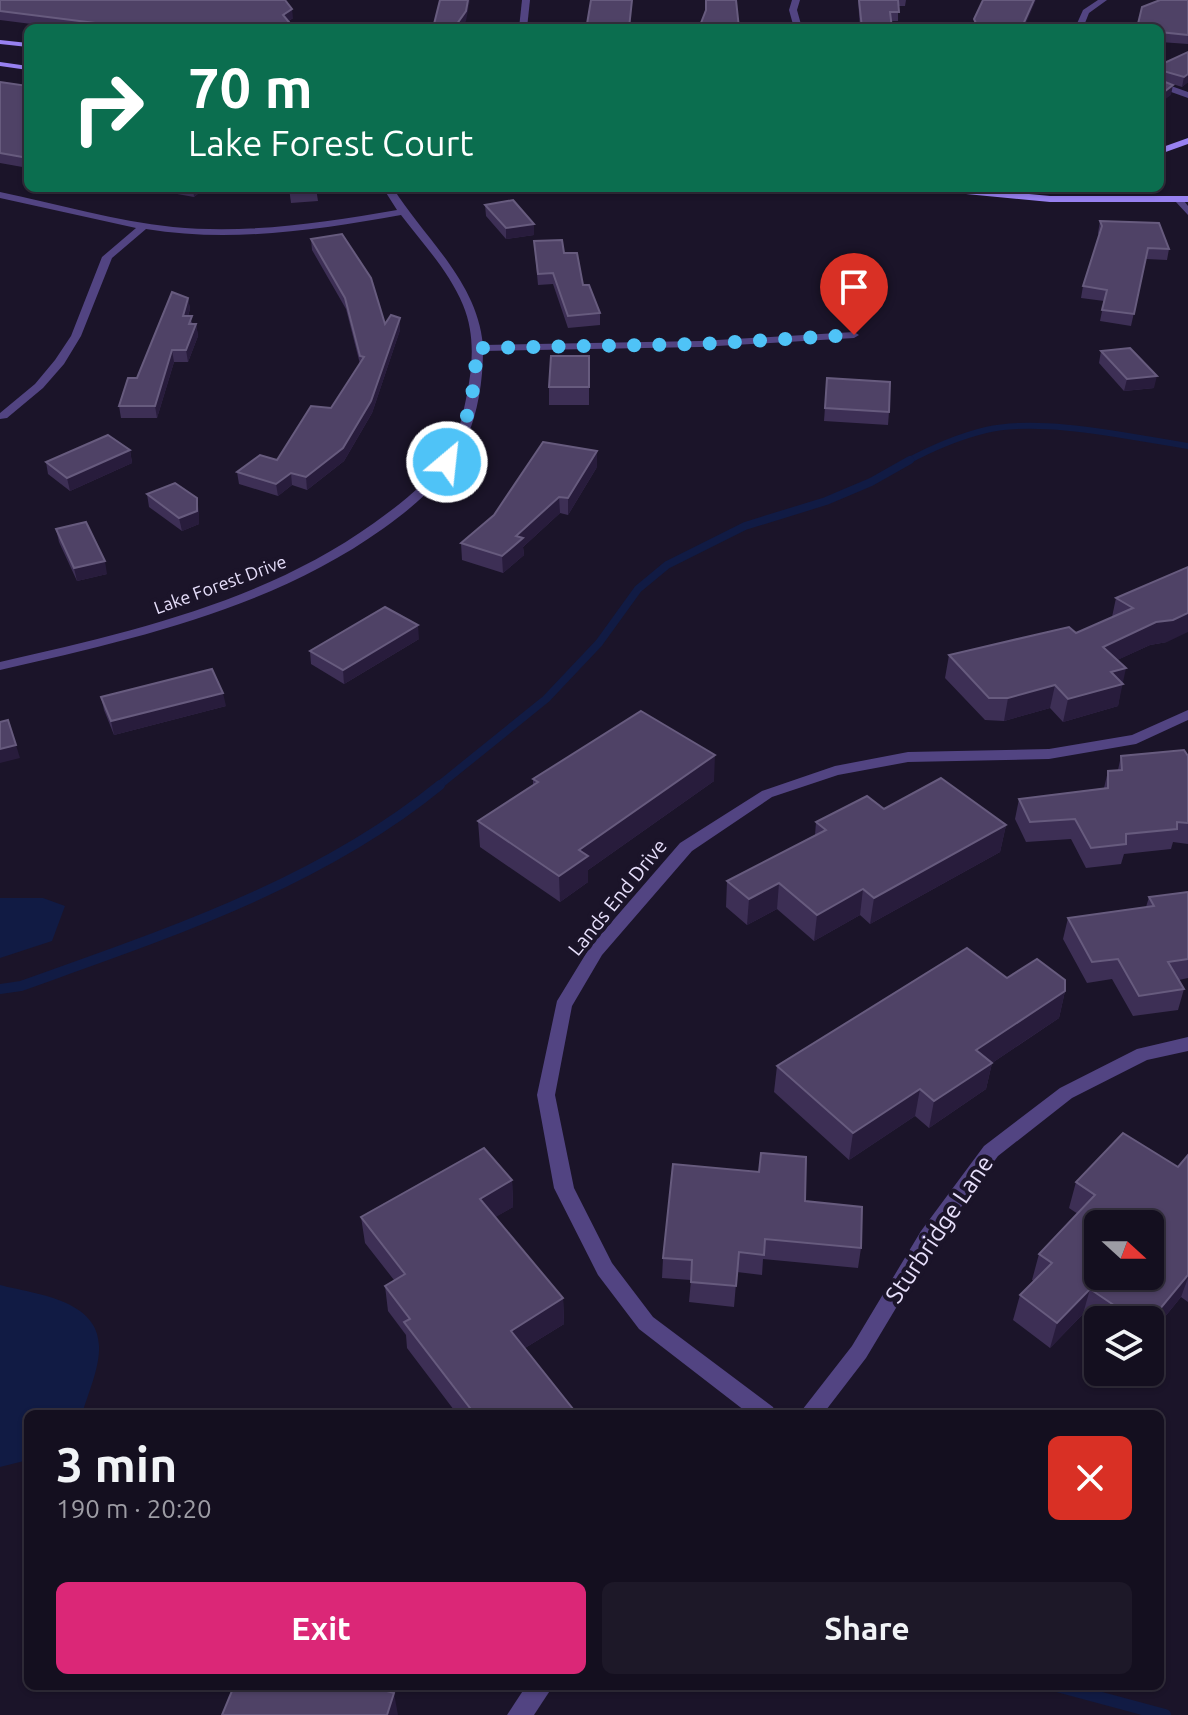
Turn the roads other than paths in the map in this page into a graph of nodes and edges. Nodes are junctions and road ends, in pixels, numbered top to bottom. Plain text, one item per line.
1 (526, 0) edge
2 (796, 0) edge
3 (1103, 0) edge
4 (523, 24) edge
5 (797, 24) edge
6 (1081, 24) edge
7 (0, 42) edge
8 (24, 45) edge
9 (0, 64) edge
10 (24, 67) edge
11 (1164, 86) edge
12 (1188, 95) edge
13 (1188, 141) edge
14 (1164, 150) edge
15 (390, 192) edge
16 (977, 192) edge
17 (0, 195) edge
18 (1183, 199) edge
19 (403, 212) junction
20 (1188, 212) edge
21 (144, 226) junction
22 (854, 335) dead end
23 (476, 348) junction
24 (3, 416) dead end
25 (0, 666) edge
26 (1188, 714) edge
27 (1188, 1044) edge
28 (760, 1410) edge
29 (813, 1410) edge
30 (538, 1690) edge
31 (519, 1715) edge

1 - 4 street
2 - 5 street
3 - 6 street
7 - 8 street
9 - 10 street
11 - 12 street
13 - 14 street
15 - 19 street, Lake Forest Drive
16 - 18 street
17 - 21 street
18 - 20 street
19 - 21 street
19 - 23 street, Lake Forest Drive
21 - 24 street
22 - 23 street
23 - 25 street, Lake Forest Drive
26 - 28 street, Lands End Drive
27 - 29 street, Sturbridge Lane
30 - 31 street

